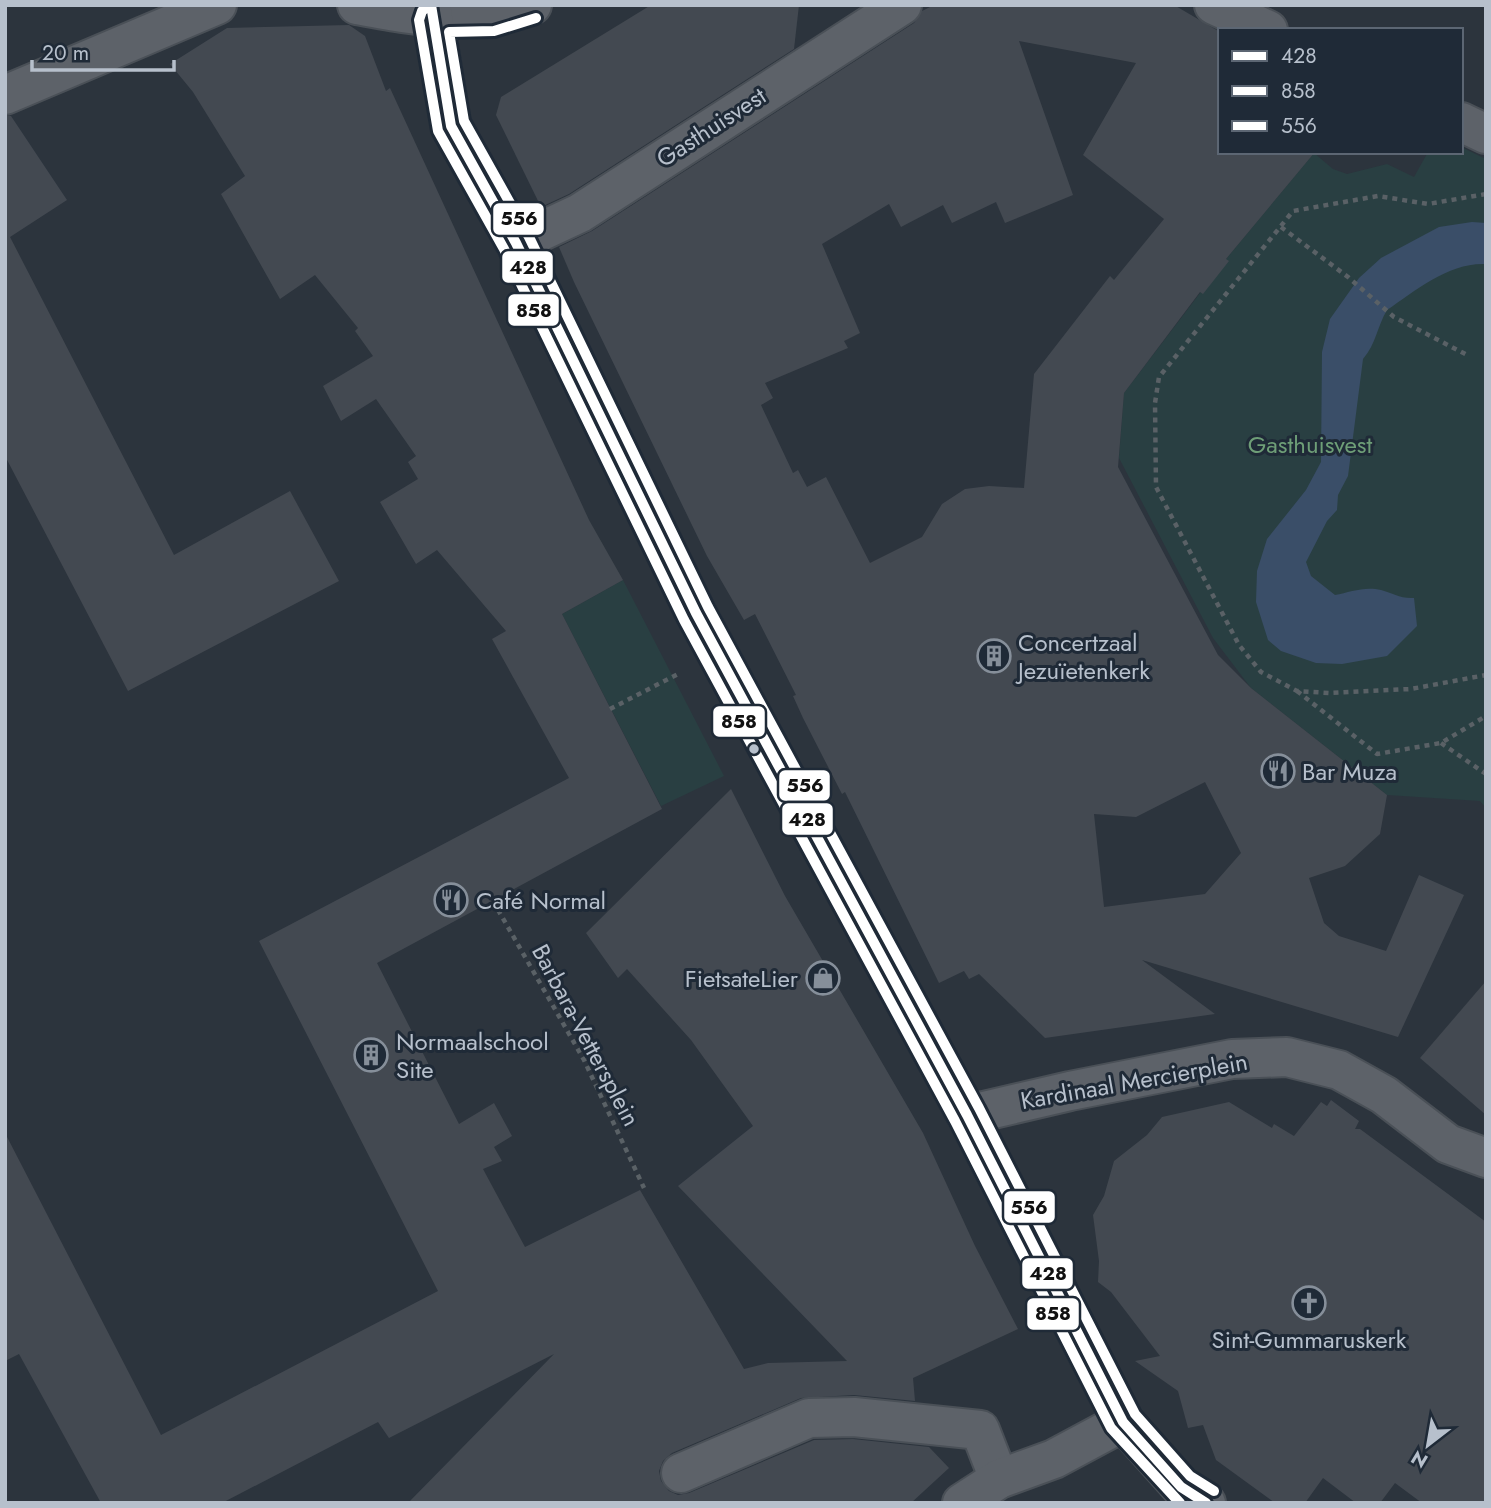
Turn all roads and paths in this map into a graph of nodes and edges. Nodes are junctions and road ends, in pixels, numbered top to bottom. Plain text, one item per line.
1 (217, 5) edge
2 (357, 5) edge
3 (532, 5) edge
4 (902, 5) edge
5 (1214, 5) edge
6 (432, 12) edge
7 (1264, 28) edge
8 (5, 95) edge
9 (1463, 123) edge
10 (1486, 134) edge
11 (1486, 194) edge
12 (1281, 227) junction
13 (516, 243) junction
14 (1469, 356) dead end
15 (717, 653) junction
16 (1486, 675) edge
17 (1297, 691) junction
18 (610, 709) dead end
19 (1486, 716) edge
20 (1441, 743) junction
21 (1486, 774) edge
22 (493, 901) dead end
23 (967, 1115) junction
24 (1486, 1158) edge
25 (644, 1188) dead end
26 (1123, 1422) junction
27 (681, 1473) dead end
28 (999, 1479) junction
29 (962, 1503) edge
30 (1206, 1503) edge

1 - 8 street
2 - 6 street
3 - 6 street
4 - 13 street, Gasthuisvest
5 - 7 street
6 - 13 street
9 - 10 street
11 - 12 path
12 - 14 path
12 - 17 path
13 - 15 street
15 - 18 path
15 - 23 street
16 - 17 path
17 - 20 path
19 - 20 path
20 - 21 path
22 - 25 path, Barbara-Vettersplein
23 - 24 street, Kardinaal Mercierplein
23 - 26 street
26 - 28 street
26 - 30 street
27 - 28 street
28 - 29 street

